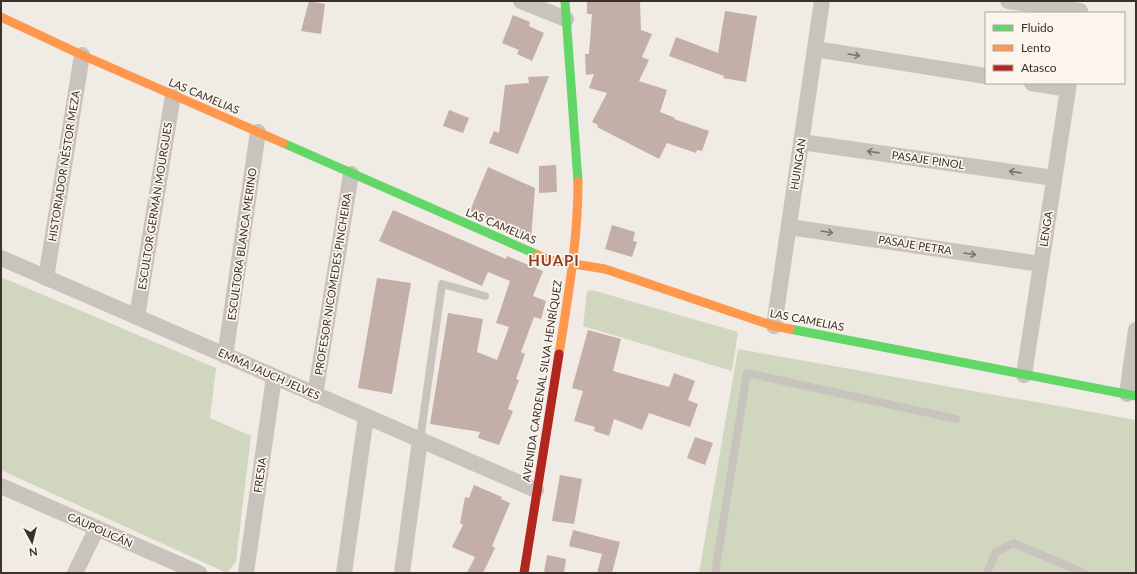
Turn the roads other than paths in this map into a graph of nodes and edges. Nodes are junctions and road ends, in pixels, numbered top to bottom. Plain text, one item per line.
1 (521, 1) edge
2 (565, 1) edge
3 (822, 1) edge
4 (1008, 1) edge
5 (1080, 8) edge
6 (1, 17) edge
7 (566, 19) junction
8 (815, 49) junction
9 (82, 55) junction
10 (985, 76) edge
11 (1044, 84) edge
12 (1068, 86) edge
13 (173, 95) junction
14 (258, 132) junction
15 (801, 142) junction
16 (351, 174) junction
17 (1054, 178) junction
18 (789, 227) junction
19 (1, 258) edge
20 (573, 264) junction
21 (1041, 264) junction
22 (46, 278) junction
23 (485, 296) dead end
24 (137, 317) junction
25 (774, 326) junction
26 (1136, 330) edge
27 (225, 356) junction
28 (1024, 375) junction
29 (274, 377) junction
30 (315, 395) junction
31 (1131, 395) edge
32 (366, 417) junction
33 (956, 419) dead end
34 (420, 440) junction
35 (1, 486) edge
36 (536, 490) junction
37 (97, 528) junction
38 (190, 571) edge
39 (75, 573) edge
40 (246, 573) edge
41 (344, 573) edge
42 (402, 573) edge
43 (524, 573) edge
44 (716, 573) edge
45 (987, 573) edge
46 (1084, 573) edge

1 - 7 street
2 - 7 street, AVENIDA CARDENAL SILVA HENRÍQUEZ
3 - 8 street, HUINGAN
4 - 5 street
6 - 9 street, LAS CAMELIAS
7 - 20 street, AVENIDA CARDENAL SILVA HENRÍQUEZ
8 -> 10 street
8 - 15 street, HUINGAN
9 - 13 street, LAS CAMELIAS
9 - 22 street, HISTORIADOR NÉSTOR MEZA
11 - 12 street
12 - 17 street, LENGA
13 - 14 street, LAS CAMELIAS
13 - 24 street, ESCULTOR GERMÁN MOURGUES
14 - 16 street, LAS CAMELIAS
14 - 27 street, ESCULTORA BLANCA MERINO
17 -> 15 street, PASAJE PINOL
15 - 18 street, HUINGAN
16 - 20 street, LAS CAMELIAS
16 - 30 street, PROFESOR NICOMEDES PINCHEIRA
17 - 21 street, LENGA
18 -> 21 street, PASAJE PETRA
18 - 25 street, HUINGAN
19 - 22 street, EMMA JAUCH JELVES
20 - 25 street, LAS CAMELIAS
20 - 36 street, AVENIDA CARDENAL SILVA HENRÍQUEZ
21 - 28 street, LENGA
22 - 24 street, EMMA JAUCH JELVES
23 - 34 lane
24 - 27 street, EMMA JAUCH JELVES
25 - 28 street, LAS CAMELIAS
26 - 31 street
27 - 29 street, EMMA JAUCH JELVES
28 - 31 street, LAS CAMELIAS
29 - 30 street, EMMA JAUCH JELVES
29 - 40 street, FRESIA
30 - 32 street, EMMA JAUCH JELVES
32 - 34 street, EMMA JAUCH JELVES
32 - 41 street
33 - 44 lane
34 - 36 street, EMMA JAUCH JELVES
34 - 42 street
35 - 37 street, CAUPOLICÁN
36 - 43 street, AVENIDA CARDENAL SILVA HENRÍQUEZ
37 - 38 street, CAUPOLICÁN
37 - 39 street
45 - 46 lane

